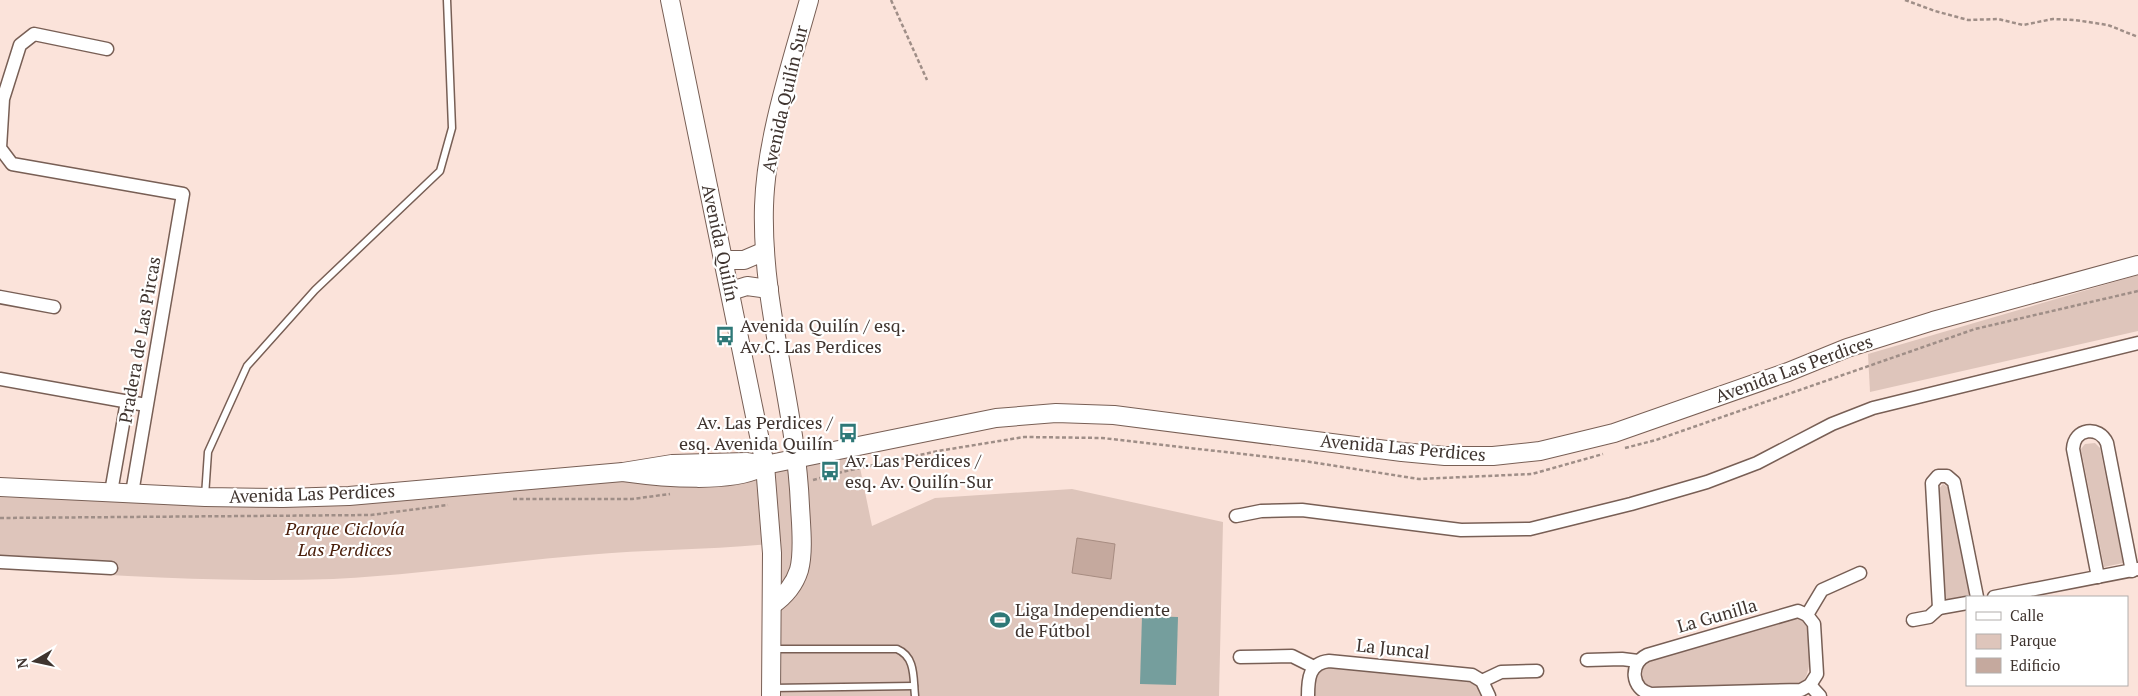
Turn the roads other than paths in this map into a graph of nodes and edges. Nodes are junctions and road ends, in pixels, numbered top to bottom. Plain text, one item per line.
1 (447, 0) edge
2 (670, 0) edge
3 (809, 0) edge
4 (106, 48) dead end
5 (765, 251) junction
6 (724, 260) junction
7 (2138, 265) edge
8 (769, 289) junction
9 (730, 291) junction
10 (0, 298) edge
11 (54, 307) dead end
12 (2138, 343) edge
13 (0, 379) edge
14 (127, 401) junction
15 (146, 405) junction
16 (798, 458) junction
17 (765, 465) junction
18 (0, 488) edge
19 (111, 492) junction
20 (132, 493) junction
21 (205, 497) junction
22 (1236, 516) dead end
23 (0, 562) edge
24 (111, 568) dead end
25 (2135, 570) edge
26 (1860, 573) dead end
27 (2098, 577) junction
28 (1977, 596) edge
29 (1999, 596) edge
30 (1966, 603) edge
31 (772, 605) junction
32 (1939, 608) junction
33 (1807, 615) junction
34 (1914, 620) dead end
35 (771, 650) junction
36 (1240, 657) dead end
37 (1587, 660) dead end
38 (1638, 662) junction
39 (1314, 668) junction
40 (1537, 671) dead end
41 (1482, 681) junction
42 (1810, 685) junction
43 (914, 686) junction
44 (771, 692) edge
45 (1639, 693) edge
46 (1709, 694) edge
47 (915, 696) edge
48 (1308, 696) edge
49 (1489, 696) edge
50 (1820, 696) edge

1 - 21 lane
2 - 6 street, Avenida Quilín
3 - 5 street, Avenida Quilín Sur
4 - 15 street, Pradera de Las Pircas
5 - 6 street
5 - 8 street, Avenida Quilín Sur
6 - 9 street, Avenida Quilín
7 - 16 street, Avenida Las Perdices
8 - 9 street
8 - 16 street, Avenida Quilín Sur
9 - 17 street, Avenida Quilín
10 - 11 street
12 - 22 street
13 - 14 street
14 - 15 street
14 - 19 street, Pradera de Las Pircas
15 - 20 street, Pradera de Las Pircas
16 - 17 street, Avenida Las Perdices
16 - 31 street, Avenida Quilín Sur
17 - 21 street, Avenida Las Perdices
17 - 31 street, Avenida Quilín
18 - 19 street, Avenida Las Perdices
19 - 20 street, Avenida Las Perdices
20 - 21 street, Avenida Las Perdices
23 - 24 street
25 - 27 street
25 - 27 street
26 - 33 street
27 - 29 street
28 - 32 street
30 - 32 street
31 - 35 street, Avenida Quilín
32 - 34 street
33 - 38 street, La Gunilla
33 - 42 street
35 - 43 lane
35 - 44 street, Avenida Quilín
36 - 39 street
37 - 38 street
38 - 45 street
39 - 41 street, La Juncal
39 - 48 street
40 - 41 street
41 - 49 street
42 - 46 street
42 - 50 street
43 - 44 lane
43 - 47 lane
45 - 46 street

